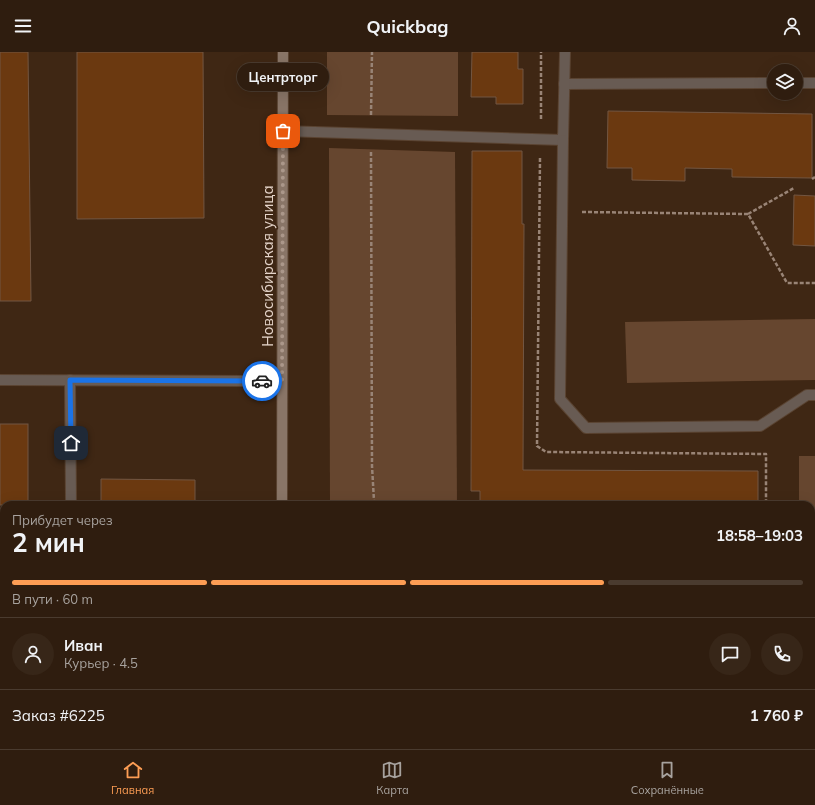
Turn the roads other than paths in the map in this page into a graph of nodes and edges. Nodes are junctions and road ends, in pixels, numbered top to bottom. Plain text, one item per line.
1 (283, 52) edge
2 (565, 52) edge
3 (767, 83) edge
4 (803, 83) edge
5 (815, 83) edge
6 (564, 84) junction
7 (283, 131) junction
8 (563, 140) junction
9 (0, 380) edge
10 (70, 380) junction
11 (282, 381) junction
12 (815, 395) edge
13 (71, 501) edge
14 (282, 501) edge

1 - 7 street, Новосибирская улица
2 - 6 street
3 - 6 street
4 - 5 street
6 - 8 street
7 - 8 street
7 - 11 street, Новосибирская улица
8 - 12 street
9 - 10 street
10 - 11 street
10 - 13 street
11 - 14 street, Новосибирская улица

